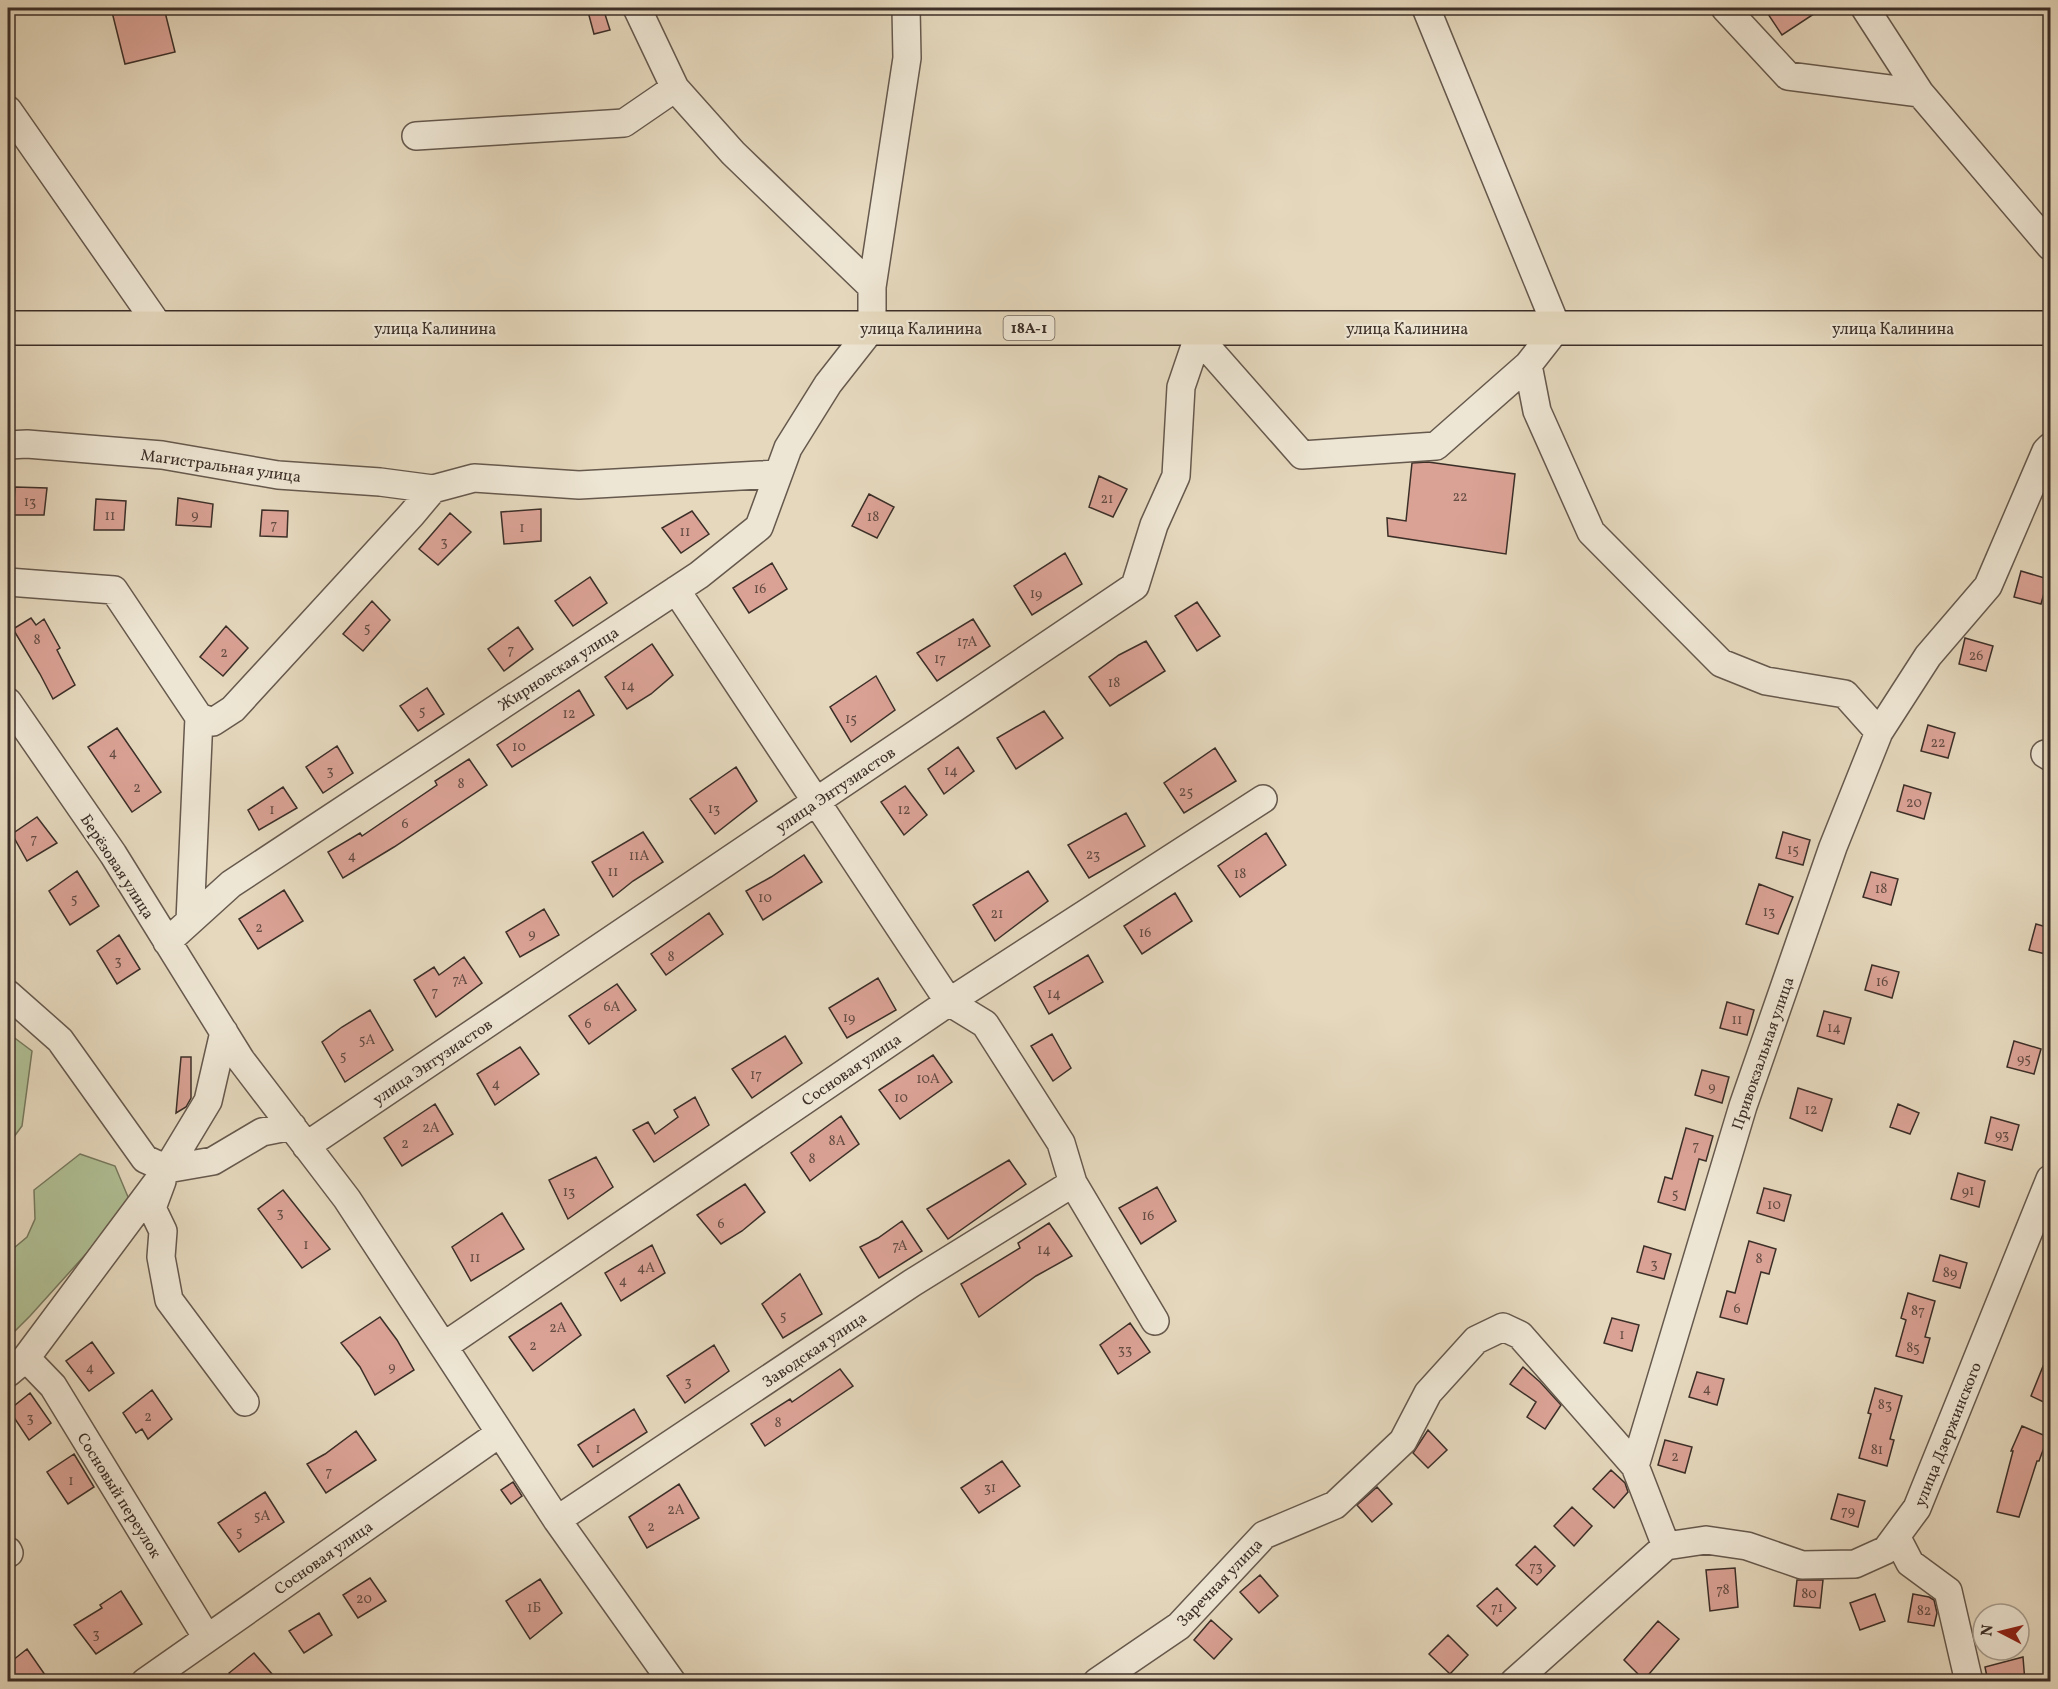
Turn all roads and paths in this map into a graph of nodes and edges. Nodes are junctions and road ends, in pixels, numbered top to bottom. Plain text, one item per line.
1 (637, 8) edge
2 (906, 8) edge
3 (1426, 8) edge
4 (1725, 8) edge
5 (1865, 8) edge
6 (675, 88) junction
7 (1920, 93) junction
8 (8, 110) edge
9 (416, 136) dead end
10 (2050, 246) edge
11 (872, 287) junction
12 (8, 328) edge
13 (160, 328) junction
14 (872, 328) junction
15 (1557, 328) junction
16 (2050, 328) edge
17 (1204, 332) junction
18 (1528, 365) junction
19 (8, 445) edge
20 (2050, 447) edge
21 (778, 474) junction
22 (433, 489) junction
23 (8, 582) edge
24 (676, 590) junction
25 (8, 702) edge
26 (206, 719) junction
27 (1879, 732) junction
28 (1263, 799) dead end
29 (816, 802) junction
30 (190, 921) junction
31 (167, 942) junction
32 (8, 994) edge
33 (949, 1002) junction
34 (224, 1032) junction
35 (299, 1136) junction
36 (167, 1169) junction
37 (2050, 1179) edge
38 (1073, 1183) junction
39 (1155, 1322) dead end
40 (444, 1346) junction
41 (16, 1365) edge
42 (245, 1402) dead end
43 (500, 1433) junction
44 (1635, 1466) junction
45 (557, 1520) junction
46 (1897, 1538) junction
47 (1666, 1546) junction
48 (207, 1638) junction
49 (145, 1682) edge
50 (672, 1682) edge
51 (1097, 1682) edge
52 (1514, 1682) edge
53 (1969, 1682) edge

1 - 6 street
2 - 11 street
3 - 15 street
4 - 7 street
5 - 7 street
6 - 9 street
6 - 11 street
7 - 10 street
8 - 13 street
11 - 14 street
12 - 13 main road, улица Калинина / 18А-1
13 - 14 main road, улица Калинина / 18А-1
14 - 17 main road, улица Калинина / 18А-1
14 - 21 street, Жирновская улица
15 - 16 main road, улица Калинина / 18А-1
15 - 17 main road, улица Калинина / 18А-1
15 - 18 street
17 - 18 street
17 - 29 street, улица Энтузиастов
18 - 27 street
19 - 22 street, Магистральная улица
20 - 27 street, Привокзальная улица
21 - 22 street, Магистральная улица
21 - 24 street, Жирновская улица
22 - 26 street
23 - 26 street
24 - 29 street
24 - 30 street, Жирновская улица
25 - 31 street, Берёзовая улица
26 - 30 street
27 - 44 street, Привокзальная улица
28 - 33 street, Сосновая улица
29 - 33 street
29 - 35 street, улица Энтузиастов
30 - 31 street, Жирновская улица
31 - 34 street, Берёзовая улица
32 - 36 street
33 - 38 street
33 - 40 street, Сосновая улица
34 - 35 street, Берёзовая улица
34 - 36 street
35 - 36 street
35 - 40 street, Берёзовая улица
36 - 41 street
36 - 42 street
37 - 46 street, улица Дзержинского
38 - 39 street
38 - 45 street, Заводская улица
40 - 43 street, Берёзовая улица
41 - 48 street, Сосновый переулок
43 - 45 street, Берёзовая улица
43 - 48 street, Сосновая улица
44 - 47 street
44 - 51 street, Заречная улица
45 - 50 street, Берёзовая улица
46 - 47 street, улица Дзержинского
46 - 53 street
47 - 52 street
48 - 49 street, Сосновая улица

